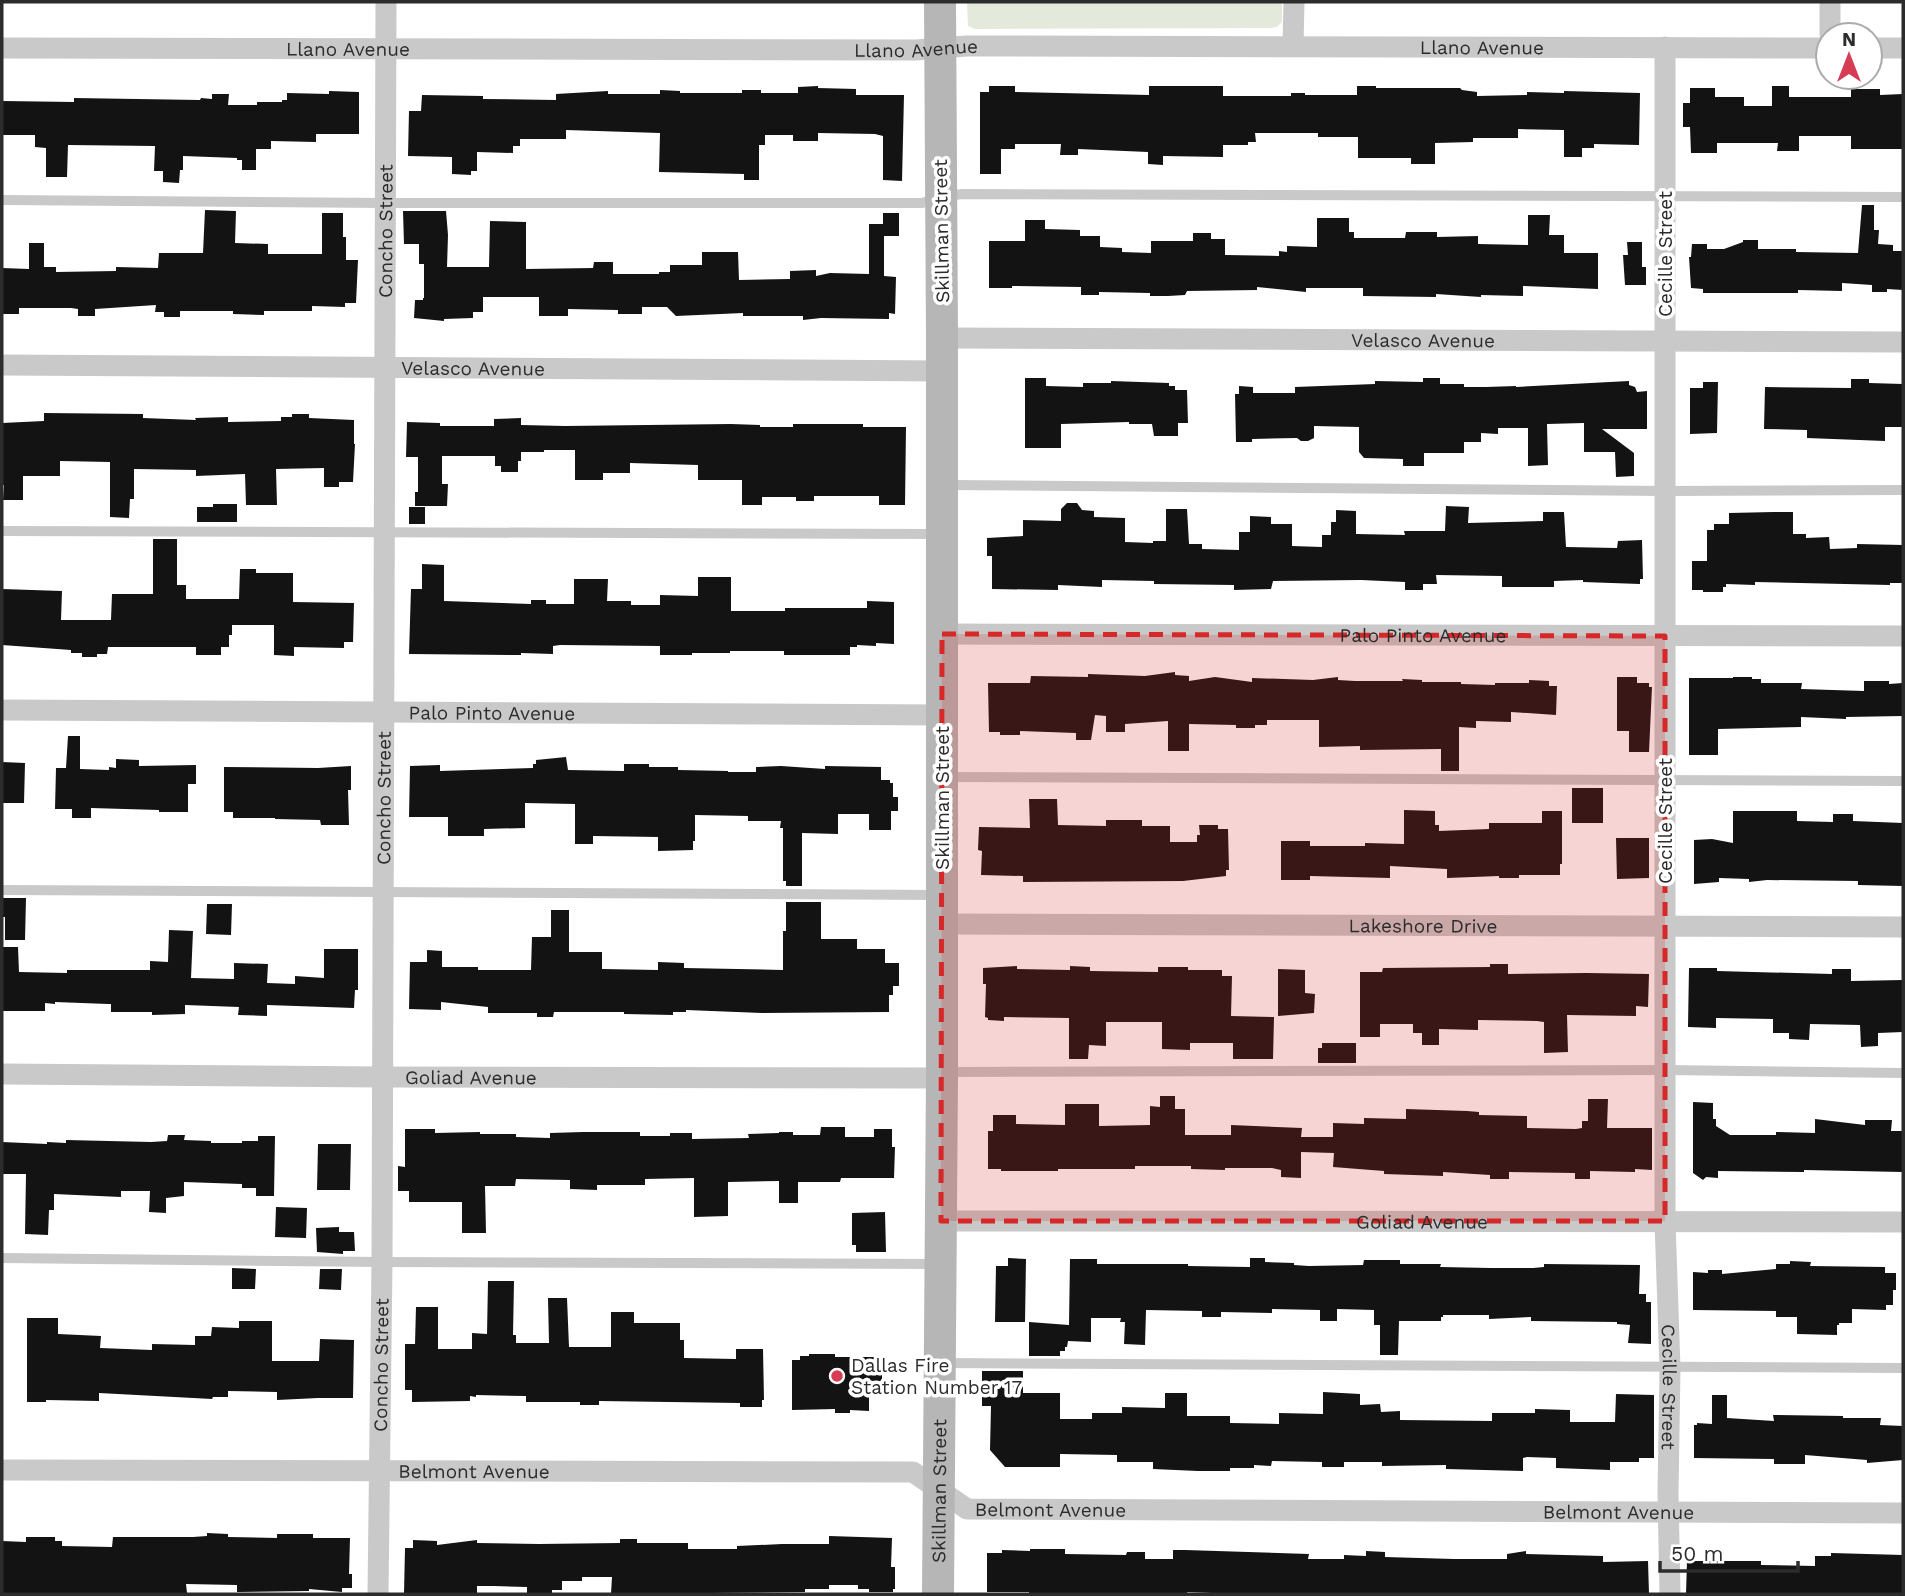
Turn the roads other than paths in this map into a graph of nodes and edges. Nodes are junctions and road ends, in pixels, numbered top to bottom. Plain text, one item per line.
1 (386, 2) edge
2 (940, 2) edge
3 (1294, 2) edge
4 (1830, 2) edge
5 (1830, 21) edge
6 (1293, 46) junction
7 (1665, 47) junction
8 (2, 48) edge
9 (940, 48) junction
10 (1814, 48) edge
11 (1884, 48) edge
12 (1903, 48) edge
13 (386, 49) junction
14 (941, 197) junction
15 (1665, 197) junction
16 (1903, 197) edge
17 (2, 200) edge
18 (386, 203) junction
19 (942, 338) junction
20 (1665, 342) junction
21 (1903, 342) edge
22 (2, 365) edge
23 (385, 368) junction
24 (942, 371) junction
25 (942, 485) junction
26 (1903, 489) edge
27 (1665, 491) junction
28 (2, 531) edge
29 (384, 532) junction
30 (942, 534) junction
31 (942, 634) junction
32 (1665, 636) junction
33 (1903, 636) edge
34 (2, 710) edge
35 (384, 712) junction
36 (942, 715) junction
37 (942, 777) junction
38 (1665, 779) junction
39 (1903, 780) edge
40 (2, 890) edge
41 (383, 892) junction
42 (942, 910) junction
43 (1665, 926) junction
44 (1903, 927) edge
45 (1665, 1070) junction
46 (1903, 1073) edge
47 (2, 1074) edge
48 (942, 1075) junction
49 (382, 1077) junction
50 (941, 1221) junction
51 (1665, 1221) junction
52 (1903, 1222) edge
53 (2, 1258) edge
54 (382, 1262) junction
55 (941, 1264) junction
56 (940, 1363) junction
57 (1670, 1368) junction
58 (1903, 1368) edge
59 (2, 1469) edge
60 (379, 1471) junction
61 (939, 1490) junction
62 (1668, 1512) junction
63 (1903, 1513) edge
64 (378, 1594) edge
65 (938, 1594) edge
66 (1670, 1594) edge

1 - 13 street, Concho Street
2 - 9 main road, Skillman Street
3 - 6 street
4 - 5 street
6 - 7 street, Llano Avenue
6 - 9 street, Llano Avenue
7 - 10 street, Llano Avenue
7 - 15 street, Cecille Street
8 - 13 street, Llano Avenue
9 - 13 street, Llano Avenue
9 - 14 main road, Skillman Street
11 - 12 street
13 - 18 street, Concho Street
14 - 15 lane
14 - 18 lane
14 - 19 main road, Skillman Street
15 - 16 lane
15 - 20 street, Cecille Street
17 - 18 lane
18 - 23 street, Concho Street
19 - 20 street, Velasco Avenue
19 - 24 main road, Skillman Street
20 - 21 street, Velasco Avenue
20 - 27 street, Cecille Street
22 - 23 street, Velasco Avenue
23 - 24 street, Velasco Avenue
23 - 29 street, Concho Street
24 - 25 main road, Skillman Street
25 - 27 lane
25 - 30 main road, Skillman Street
26 - 27 lane
27 - 32 street, Cecille Street
28 - 29 lane
29 - 30 lane
29 - 35 street, Concho Street
30 - 31 main road, Skillman Street
31 - 32 street, Palo Pinto Avenue
31 - 36 main road, Skillman Street
32 - 33 street, Palo Pinto Avenue
32 - 38 street, Cecille Street
34 - 35 street, Palo Pinto Avenue
35 - 36 street, Palo Pinto Avenue
35 - 41 street, Concho Street
36 - 37 main road, Skillman Street
37 - 38 lane
37 - 42 main road, Skillman Street
38 - 39 lane
38 - 43 street, Cecille Street
40 - 41 lane
41 - 42 lane
41 - 49 street, Concho Street
42 - 43 street, Lakeshore Drive
42 - 48 main road, Skillman Street
43 - 44 street, Lakeshore Drive
43 - 45 street, Cecille Street
45 - 46 lane
45 - 48 lane
45 - 51 street, Cecille Street
47 - 49 street, Goliad Avenue
48 - 49 street, Goliad Avenue
48 - 50 main road, Skillman Street
49 - 54 street, Concho Street
50 - 51 street, Goliad Avenue
50 - 55 main road, Skillman Street
51 - 52 street, Goliad Avenue
51 - 57 street, Cecille Street
53 - 54 lane
54 - 55 lane
54 - 60 street, Concho Street
55 - 56 main road, Skillman Street
56 - 57 lane
56 - 61 main road, Skillman Street
57 - 58 lane
57 - 62 street, Cecille Street
59 - 60 street, Belmont Avenue
60 - 61 street, Belmont Avenue
60 - 64 street, Concho Street
61 - 62 street, Belmont Avenue
61 - 65 main road, Skillman Street
62 - 63 street, Belmont Avenue
62 - 66 street, Cecille Street

